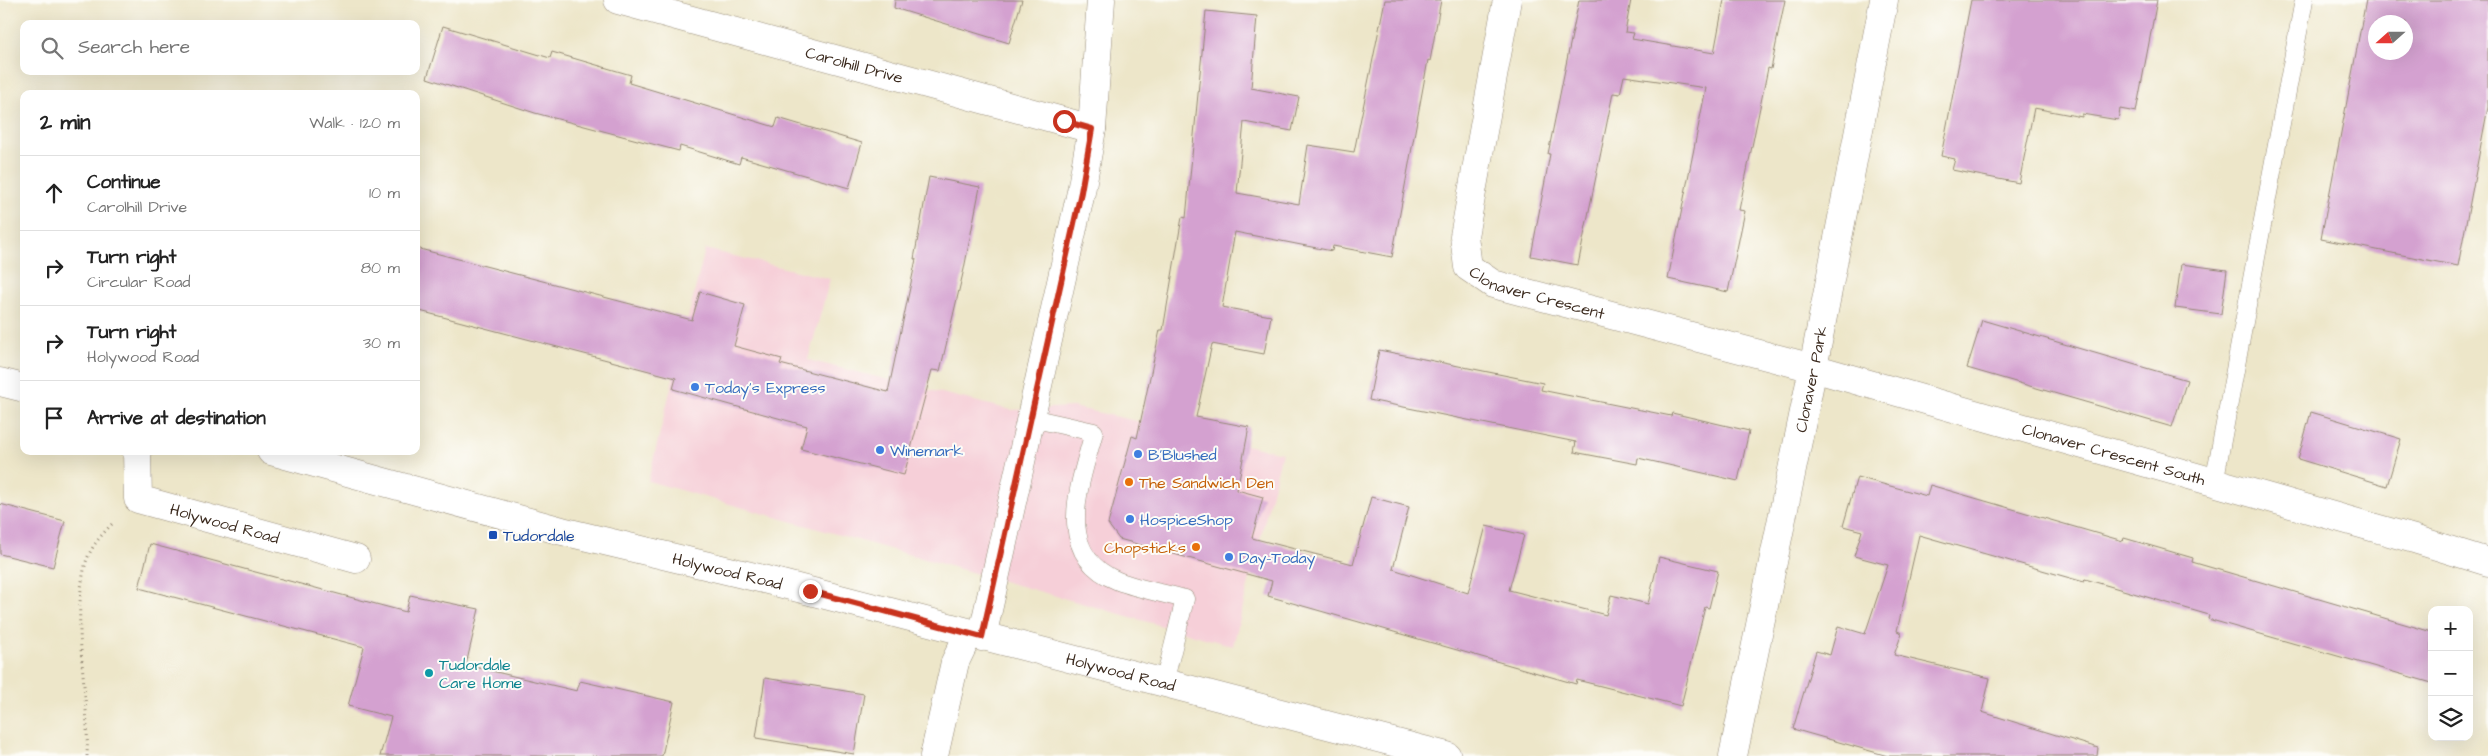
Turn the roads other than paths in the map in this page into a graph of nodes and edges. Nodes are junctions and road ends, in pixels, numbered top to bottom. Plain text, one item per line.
1 (618, 0) edge
2 (1101, 0) edge
3 (1507, 0) edge
4 (1884, 0) edge
5 (2304, 0) edge
6 (1092, 129) junction
7 (1813, 368) junction
8 (0, 382) edge
9 (20, 387) edge
10 (1031, 418) junction
11 (137, 455) edge
12 (286, 455) edge
13 (2214, 482) junction
14 (356, 559) dead end
15 (2488, 562) edge
16 (975, 635) junction
17 (1164, 683) junction
18 (1414, 752) edge
19 (934, 756) edge
20 (1447, 756) edge
21 (1733, 756) edge

1 - 6 street, Carolhill Drive
2 - 6 street
3 - 7 street, Clonaver Crescent
4 - 7 street, Clonaver Park
5 - 13 lane
6 - 10 street
7 - 13 street, Clonaver Crescent South
7 - 21 street, Clonaver Park
8 - 9 street
10 - 16 street
10 - 17 lane
11 - 14 street, Holywood Road
12 - 16 street, Holywood Road
13 - 15 street, Clonaver Crescent South
16 - 17 street, Holywood Road
16 - 19 street
17 - 18 street, Holywood Road
18 - 20 street, Holywood Road

